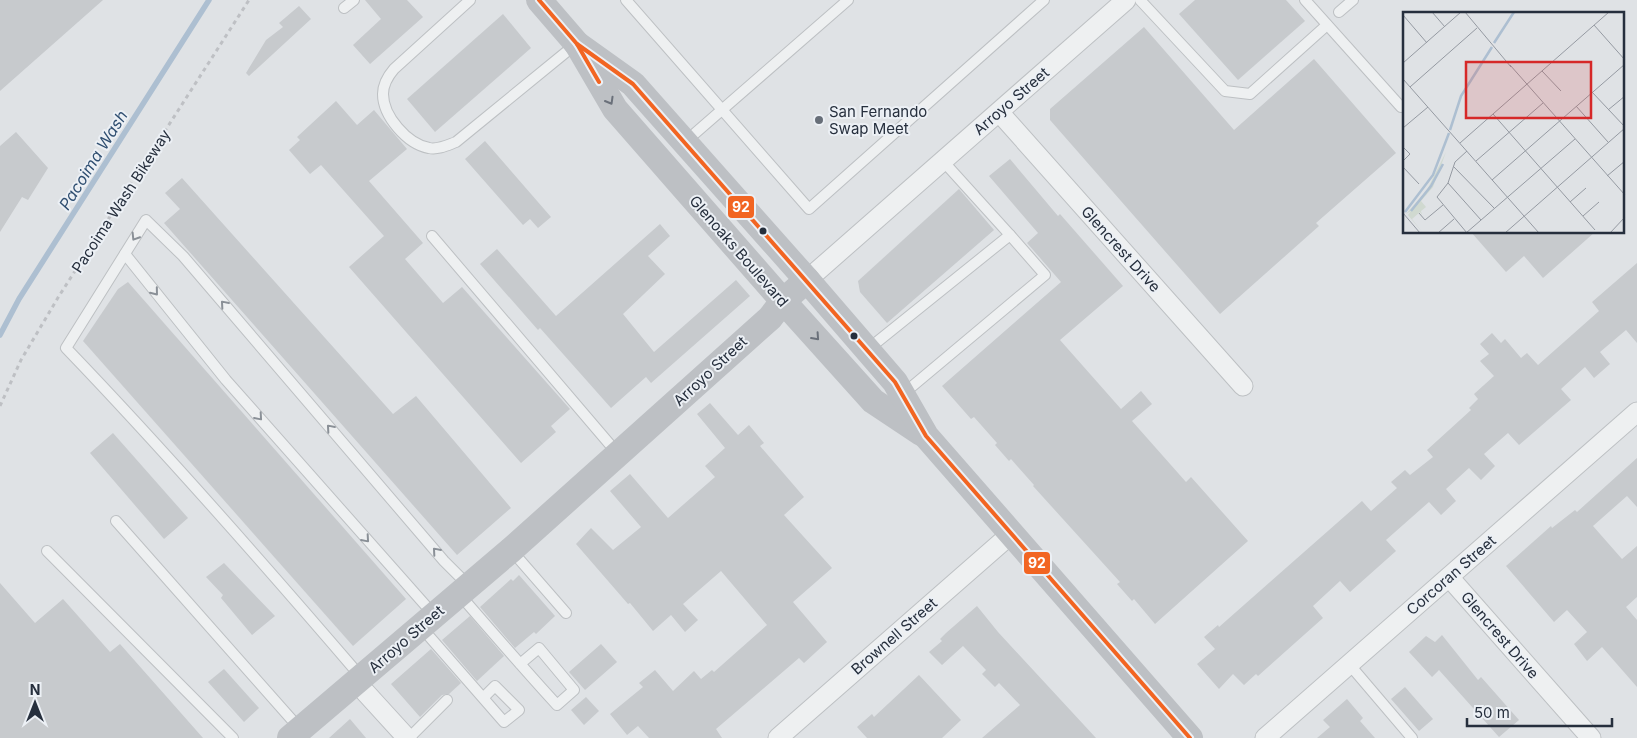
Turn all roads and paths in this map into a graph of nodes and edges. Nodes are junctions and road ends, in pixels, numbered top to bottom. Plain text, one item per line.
1 (249, 0) edge
2 (354, 0) edge
3 (470, 0) edge
4 (539, 0) edge
5 (626, 0) edge
6 (848, 0) edge
7 (1044, 0) edge
8 (1126, 0) edge
9 (1140, 0) edge
10 (1305, 0) edge
11 (1353, 0) edge
12 (344, 8) dead end
13 (1339, 12) dead end
14 (1327, 24) junction
15 (577, 44) junction
16 (1401, 107) dead end
17 (722, 110) junction
18 (999, 112) junction
19 (684, 143) junction
20 (943, 161) junction
21 (1010, 234) junction
22 (432, 236) dead end
23 (125, 254) junction
24 (807, 280) junction
25 (783, 302) junction
26 (867, 350) junction
27 (1243, 386) dead end
28 (902, 395) junction
29 (0, 406) edge
30 (1637, 412) edge
31 (926, 436) junction
32 (619, 455) junction
33 (116, 521) dead end
34 (1011, 534) junction
35 (511, 550) junction
36 (47, 551) dead end
37 (1449, 577) junction
38 (464, 590) junction
39 (566, 613) dead end
40 (427, 621) junction
41 (520, 664) junction
42 (1349, 664) junction
43 (359, 680) junction
44 (483, 698) dead end
45 (447, 700) dead end
46 (295, 734) edge
47 (233, 738) edge
48 (408, 738) edge
49 (778, 738) edge
50 (1190, 738) edge
51 (1265, 738) edge
52 (1412, 738) edge
53 (1591, 738) edge

1 - 29 path, Pacoima Wash Bikeway
2 - 12 lane
3 - 15 lane
4 - 15 main road, Glenoaks Boulevard
5 - 17 lane
6 - 17 lane
7 - 17 lane
8 - 18 street, Arroyo Street
9 - 14 lane
10 - 14 lane
11 - 13 lane
14 - 16 lane
15 - 19 main road, Glenoaks Boulevard
15 -> 25 main road, Glenoaks Boulevard
17 - 19 lane
18 - 20 street, Arroyo Street
18 - 27 street, Glencrest Drive
19 - 24 main road, Glenoaks Boulevard
20 - 21 lane
20 - 24 street, Arroyo Street
21 - 26 lane
21 - 28 lane
22 - 32 lane
38 -> 23 lane
23 -> 40 lane
23 - 43 lane
24 - 25 main road, Arroyo Street
24 - 26 main road, Glenoaks Boulevard
25 -> 31 main road, Glenoaks Boulevard
25 - 32 main road, Arroyo Street
26 - 28 main road, Glenoaks Boulevard
28 - 31 main road, Glenoaks Boulevard
30 - 37 street, Corcoran Street
31 - 34 main road, Glenoaks Boulevard
32 - 35 main road, Arroyo Street
33 - 46 lane
34 - 49 street, Brownell Street
34 - 50 main road, Glenoaks Boulevard
35 - 38 main road, Arroyo Street
35 - 39 lane
36 - 47 lane
37 - 42 street, Corcoran Street
37 - 53 street, Glencrest Drive
38 - 40 main road, Arroyo Street
38 - 41 lane
40 - 43 main road, Arroyo Street
40 - 44 lane
41 - 41 lane
42 - 51 street, Corcoran Street
42 - 52 lane
43 - 46 main road, Arroyo Street
43 - 48 street
45 - 48 lane

